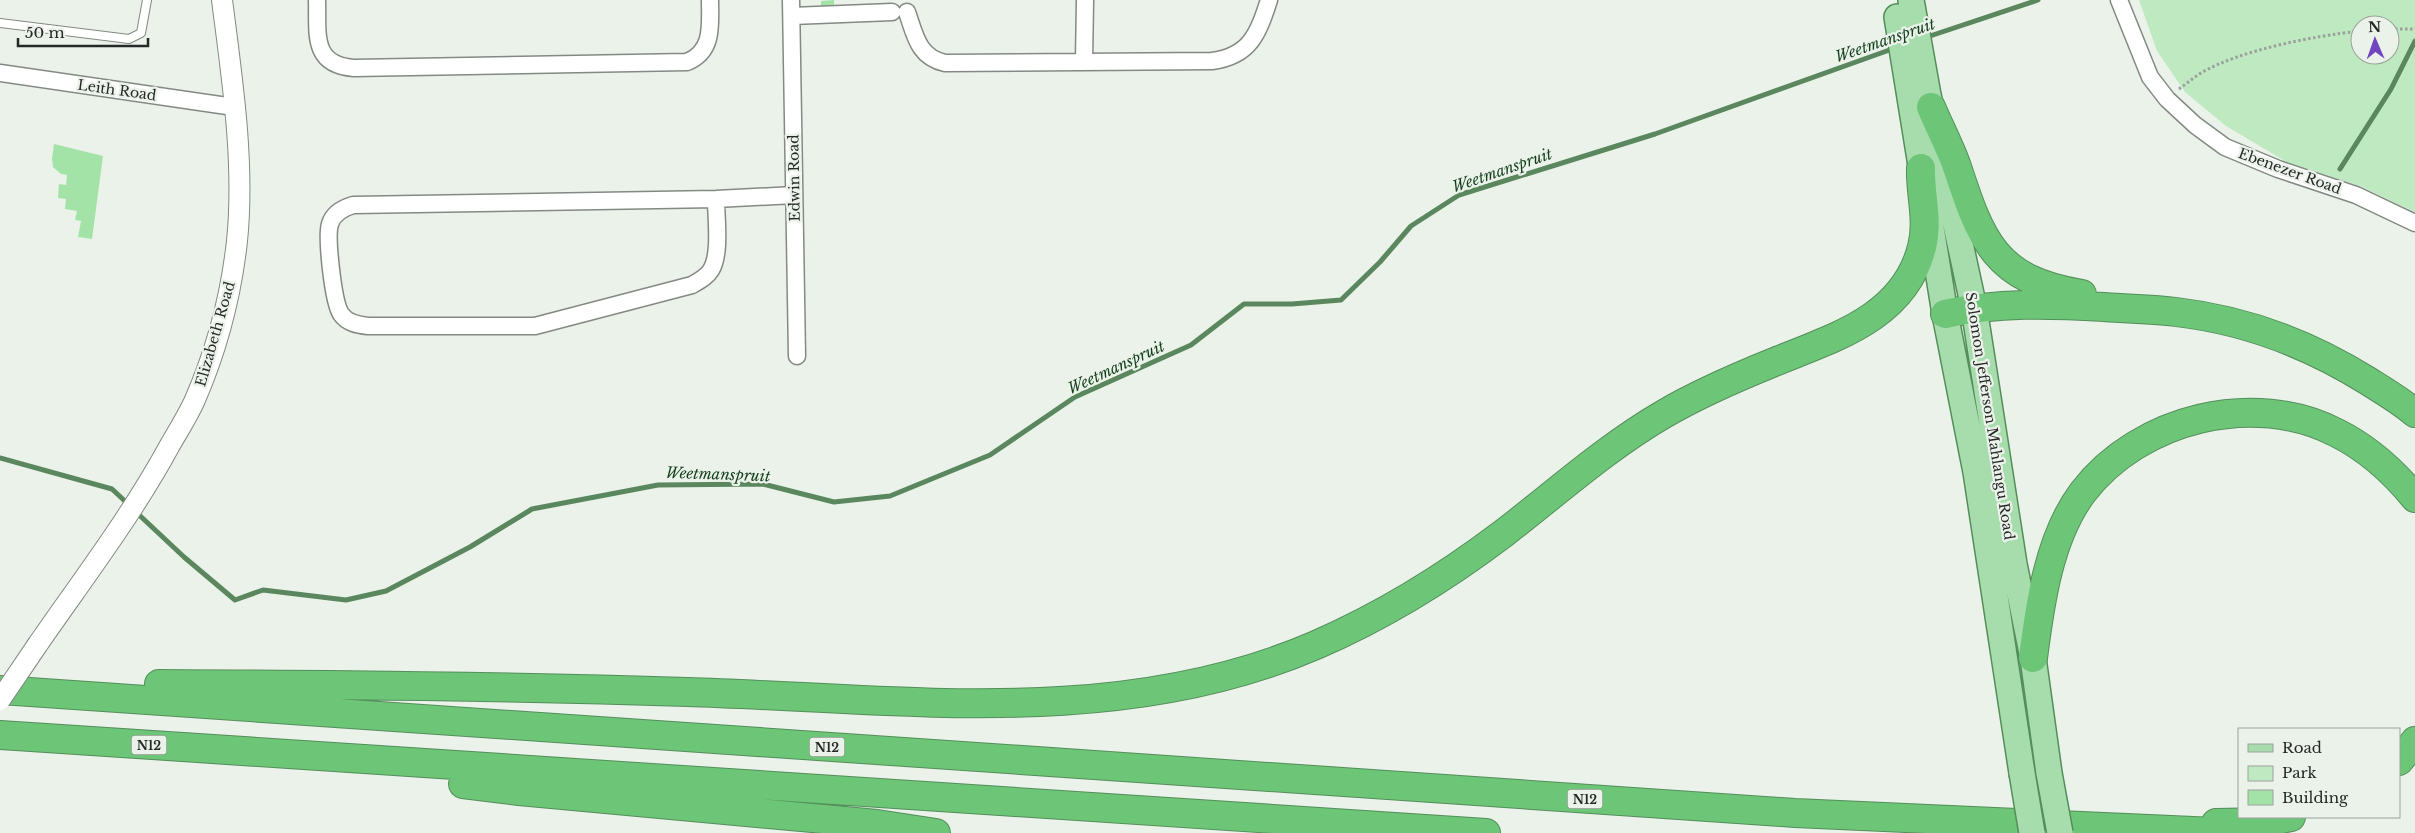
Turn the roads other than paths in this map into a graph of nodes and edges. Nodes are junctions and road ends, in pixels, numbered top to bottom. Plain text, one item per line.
1 (147, 0) edge
2 (222, 0) edge
3 (317, 0) edge
4 (710, 0) edge
5 (1085, 0) edge
6 (1269, 0) edge
7 (1894, 0) edge
8 (2119, 0) edge
9 (899, 6) edge
10 (792, 8) edge
11 (1908, 16) edge
12 (0, 23) edge
13 (1084, 61) junction
14 (0, 73) edge
15 (1923, 100) junction
16 (234, 107) junction
17 (1921, 168) junction
18 (794, 194) junction
19 (716, 199) junction
20 (2415, 223) edge
21 (1974, 308) junction
22 (2176, 312) junction
23 (1945, 314) junction
24 (797, 356) dead end
25 (2415, 413) edge
26 (2415, 498) edge
27 (2033, 658) junction
28 (0, 683) edge
29 (0, 690) edge
30 (0, 700) edge
31 (0, 735) edge
32 (2415, 741) edge
33 (297, 754) junction
34 (2400, 760) edge
35 (1795, 813) junction
36 (2286, 818) edge
37 (936, 833) edge
38 (1486, 833) edge
39 (2032, 833) edge
40 (2060, 833) edge
41 (2238, 833) edge

1 - 12 lane
2 - 16 street, Elizabeth Road
3 - 4 street
5 - 13 street
6 - 13 street
7 - 11 main road, Solomon Jefferson Mahlangu Road
8 - 20 street, Ebenezer Road
9 - 10 street
9 - 13 street
10 - 18 street, Edwin Road
11 - 15 main road, Solomon Jefferson Mahlangu Road
14 - 16 street, Leith Road
15 - 17 main road, Solomon Jefferson Mahlangu Road
15 - 21 main road, Solomon Jefferson Mahlangu Road
15 - 22 highway
16 - 30 street, Elizabeth Road, bridge
17 - 23 main road, Solomon Jefferson Mahlangu Road
17 - 28 highway
18 - 19 street
18 - 24 street, Edwin Road
19 - 19 street
21 - 22 highway
21 - 23 highway
21 - 27 main road, Solomon Jefferson Mahlangu Road
22 - 25 highway
23 - 39 main road, Solomon Jefferson Mahlangu Road, bridge
26 - 27 highway
27 - 40 main road, Solomon Jefferson Mahlangu Road, bridge
29 - 35 highway, N12
31 - 33 highway, N12
32 - 34 highway
33 - 37 highway
33 - 38 highway, N12
35 - 36 highway
35 - 41 highway, N12

